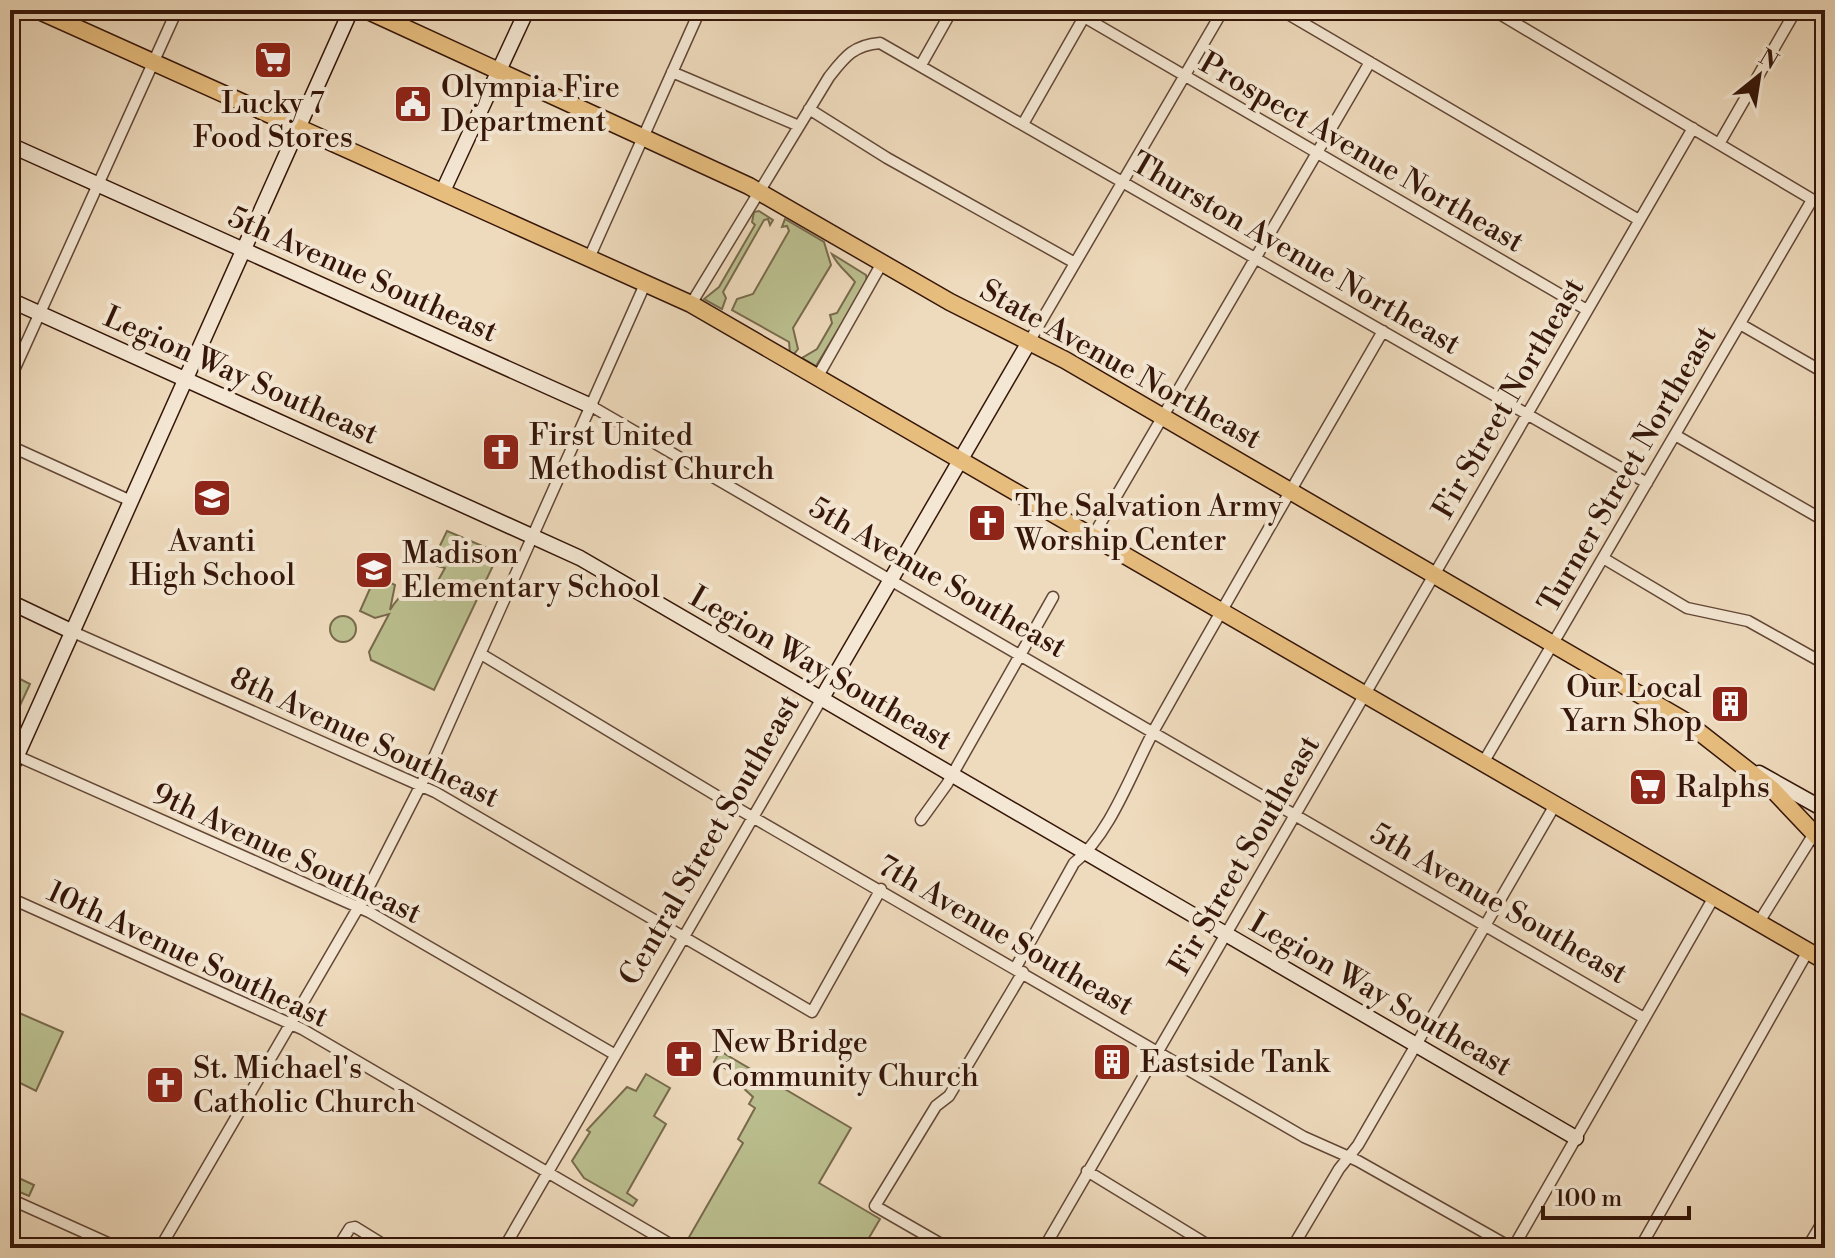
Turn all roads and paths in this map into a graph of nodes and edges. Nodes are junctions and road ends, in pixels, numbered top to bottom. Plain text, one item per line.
1 (37, 10) edge
2 (177, 10) edge
3 (351, 10) edge
4 (366, 10) edge
5 (527, 10) edge
6 (700, 10) edge
7 (952, 10) edge
8 (1072, 10) edge
9 (1223, 10) edge
10 (1281, 10) edge
11 (1493, 10) edge
12 (1796, 10) edge
13 (1086, 14) edge
14 (153, 62) junction
15 (1370, 62) junction
16 (921, 65) junction
17 (499, 69) junction
18 (672, 72) junction
19 (1183, 76) junction
20 (809, 109) junction
21 (1023, 124) junction
22 (799, 126) junction
23 (299, 127) junction
24 (1693, 128) junction
25 (645, 135) junction
26 (1719, 144) junction
27 (10, 145) edge
28 (1317, 153) junction
29 (1123, 181) junction
30 (99, 184) junction
31 (443, 191) junction
32 (760, 192) junction
33 (1812, 200) junction
34 (1825, 207) edge
35 (1639, 220) junction
36 (244, 250) junction
37 (590, 256) junction
38 (1256, 258) junction
39 (882, 263) junction
40 (1075, 263) junction
41 (646, 282) junction
42 (10, 300) edge
43 (691, 304) junction
44 (1587, 310) junction
45 (40, 313) junction
46 (1740, 324) junction
47 (1383, 331) junction
48 (1029, 342) junction
49 (1825, 373) edge
50 (818, 376) junction
51 (10, 379) edge
52 (186, 379) junction
53 (591, 406) junction
54 (1526, 414) junction
55 (1163, 416) junction
56 (1675, 435) junction
57 (10, 446) edge
58 (962, 460) junction
59 (1647, 483) junction
60 (1292, 491) junction
61 (131, 501) junction
62 (1825, 521) edge
63 (535, 535) junction
64 (1093, 536) junction
65 (1603, 558) junction
66 (1434, 574) junction
67 (892, 579) junction
68 (1053, 597) dead end
69 (10, 602) edge
70 (1223, 612) junction
71 (73, 632) junction
72 (1553, 643) junction
73 (1023, 653) junction
74 (481, 654) junction
75 (1825, 664) edge
76 (1365, 694) junction
77 (822, 698) junction
78 (1153, 731) junction
79 (17, 756) junction
80 (1483, 763) junction
81 (1741, 763) junction
82 (10, 771) edge
83 (952, 775) junction
84 (420, 786) junction
85 (1555, 805) junction
86 (1825, 813) edge
87 (1295, 814) junction
88 (754, 815) junction
89 (921, 820) dead end
90 (1821, 836) edge
91 (1087, 853) junction
92 (881, 889) junction
93 (1714, 897) junction
94 (10, 898) edge
95 (358, 908) junction
96 (1759, 922) junction
97 (1484, 924) junction
98 (1226, 933) junction
99 (684, 936) junction
100 (1808, 951) junction
101 (1825, 961) edge
102 (1019, 969) junction
103 (1644, 1018) junction
104 (290, 1024) junction
105 (1416, 1045) junction
106 (1157, 1051) junction
107 (614, 1054) junction
108 (1576, 1138) junction
109 (1349, 1156) junction
110 (548, 1170) junction
111 (1087, 1171) junction
112 (10, 1199) edge
113 (1825, 1218) edge
114 (338, 1247) edge
115 (119, 1248) edge
116 (160, 1248) edge
117 (389, 1248) edge
118 (504, 1248) edge
119 (677, 1248) edge
120 (948, 1248) edge
121 (1044, 1248) edge
122 (1213, 1248) edge
123 (1292, 1248) edge
124 (1513, 1248) edge
125 (1640, 1248) edge
126 (1807, 1248) edge

1 - 14 main road
2 - 14 street
3 - 23 street
4 - 17 main road, State Avenue Northeast
5 - 17 street
6 - 18 street
7 - 16 street
8 - 13 street, Prospect Avenue Northeast
9 - 19 street
10 - 15 street
11 - 24 street
12 - 26 street
13 - 19 street, Prospect Avenue Northeast
13 - 21 street
14 - 23 main road
14 - 30 street
15 - 28 street
15 - 35 street
16 - 20 street, Thurston Avenue Northeast
16 - 21 street, Thurston Avenue Northeast
17 - 25 main road, State Avenue Northeast
17 - 31 street
18 - 22 street
18 - 25 street
19 - 28 street, Prospect Avenue Northeast
19 - 29 street
20 - 22 street
20 - 40 street
21 - 29 street, Thurston Avenue Northeast
22 - 32 street
23 - 31 main road
23 - 36 street
24 - 26 street
24 - 35 street, Fir Street Northeast
25 - 32 main road, State Avenue Northeast
25 - 37 street
26 - 33 street
27 - 30 street, 5th Avenue Southeast
28 - 38 street
28 - 44 street, Prospect Avenue Northeast
29 - 38 street, Thurston Avenue Northeast
29 - 40 street
30 - 36 street, 5th Avenue Southeast
30 - 45 street
31 - 37 main road
32 - 39 main road, State Avenue Northeast
32 - 43 street
33 - 34 street
33 - 46 street, Turner Street Northeast
35 - 44 street, Fir Street Northeast
36 - 52 street
36 - 53 street, 5th Avenue Southeast
37 - 41 main road
38 - 47 street, Thurston Avenue Northeast
38 - 55 street
39 - 48 main road, State Avenue Northeast
39 - 50 street
40 - 48 street
41 - 43 main road
41 - 53 street
42 - 45 street, Legion Way Southeast
43 - 50 main road
44 - 54 street, Fir Street Northeast
45 - 51 street
45 - 52 street, Legion Way Southeast
46 - 49 street
46 - 56 street, Turner Street Northeast
47 - 54 street, Thurston Avenue Northeast
47 - 60 street
48 - 55 main road, State Avenue Northeast
48 - 58 street, Central Street Southeast
50 - 58 main road
52 - 61 street
52 - 63 street, Legion Way Southeast
53 - 63 street
53 - 67 street, 5th Avenue Southeast
54 - 59 street, Thurston Avenue Northeast
54 - 66 street, Fir Street Northeast
55 - 60 main road, State Avenue Northeast
55 - 64 street
56 - 59 street, Turner Street Northeast
56 - 62 street
57 - 61 street
58 - 64 main road
58 - 67 street, Central Street Southeast
59 - 65 street, Turner Street Northeast
60 - 66 main road, State Avenue Northeast
60 - 70 street
61 - 71 street
63 - 74 street
63 - 77 street, Legion Way Southeast
64 - 70 main road
65 - 72 street, Turner Street Northeast
65 - 75 street
66 - 72 main road, State Avenue Northeast
66 - 76 street, Fir Street Northeast
67 - 73 street, 5th Avenue Southeast
67 - 77 street, Central Street Southeast
68 - 73 street
69 - 71 street, 8th Avenue Southeast
70 - 76 main road
70 - 78 street
71 - 79 street
71 - 84 street, 8th Avenue Southeast
72 - 80 street, Turner Street Northeast
72 - 81 main road, State Avenue Northeast
73 - 78 street, 5th Avenue Southeast
73 - 83 street
74 - 84 street
74 - 88 street, 7th Avenue Southeast
76 - 80 main road
76 - 87 street, Fir Street Southeast
77 - 83 street, Legion Way Southeast
77 - 88 street, Central Street Southeast
78 - 87 street, 5th Avenue Southeast
78 - 91 street
79 - 82 street
79 - 95 street, 9th Avenue Southeast
80 - 85 main road
81 - 86 street, State Avenue Northeast
81 - 90 main road
83 - 89 street
83 - 91 street, Legion Way Southeast
84 - 95 street
84 - 99 street, 8th Avenue Southeast
85 - 93 main road
85 - 97 street
86 - 90 street
87 - 97 street, 5th Avenue Southeast
87 - 98 street, Fir Street Southeast
88 - 92 street, 7th Avenue Southeast
88 - 99 street, Central Street Southeast
90 - 96 street
91 - 98 street, Legion Way Southeast
91 - 102 street
92 - 99 street, 8th Avenue Southeast
92 - 102 street, 7th Avenue Southeast
93 - 96 main road
93 - 103 street
94 - 104 street, 10th Avenue Southeast
95 - 104 street
95 - 107 street, 9th Avenue Southeast
96 - 100 main road
97 - 103 street, 5th Avenue Southeast
97 - 105 street
98 - 105 street, Legion Way Southeast
98 - 106 street, Fir Street Southeast
99 - 107 street, Central Street Southeast
100 - 101 main road
100 - 125 street
102 - 106 street, 7th Avenue Southeast
102 - 120 street
103 - 108 street
104 - 110 street, 10th Avenue Southeast
104 - 116 street
105 - 108 street, Legion Way Southeast
105 - 109 street
106 - 109 street, 7th Avenue Southeast
106 - 111 street, Fir Street Southeast
107 - 110 street, Central Street Southeast
108 - 124 street
109 - 123 street
109 - 124 street, 7th Avenue Southeast
110 - 118 street, Central Street Southeast
110 - 119 street, 10th Avenue Southeast
111 - 121 street, Fir Street Southeast
111 - 122 street
112 - 115 street
113 - 126 street
114 - 117 street

